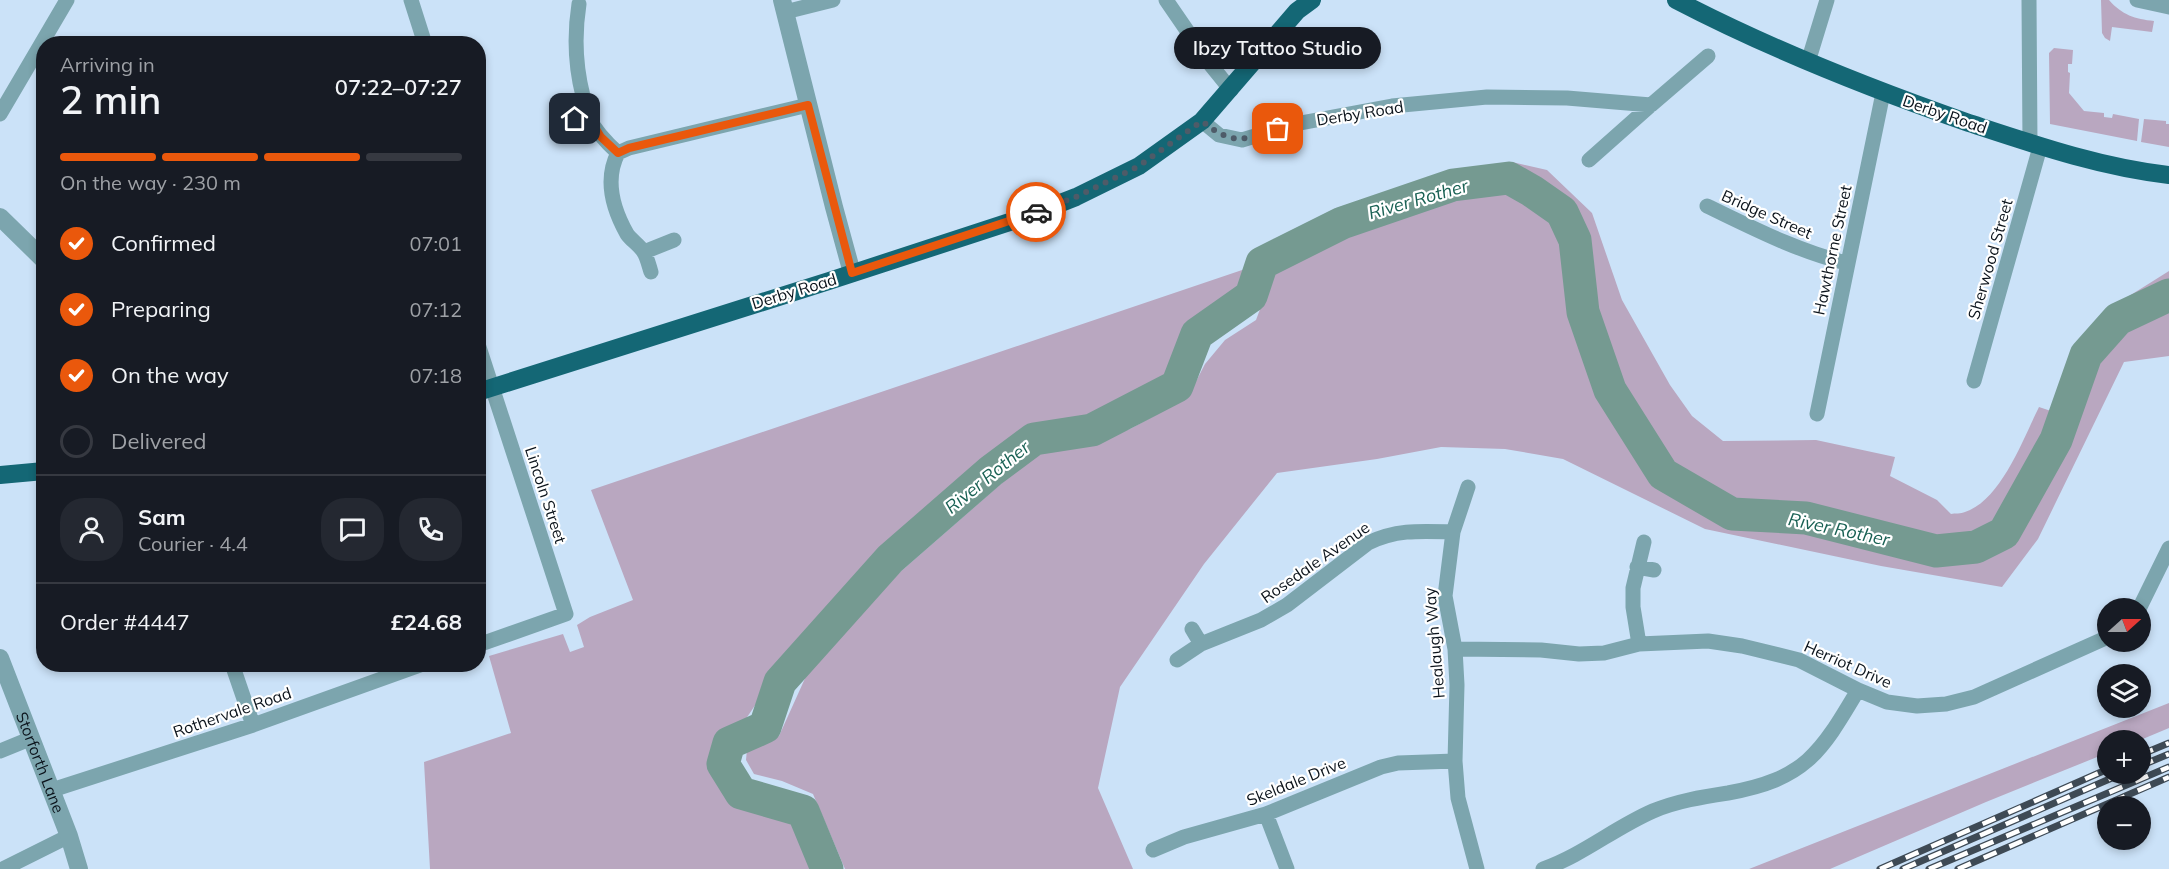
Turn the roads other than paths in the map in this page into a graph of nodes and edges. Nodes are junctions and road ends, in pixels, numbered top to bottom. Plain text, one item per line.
1 (67, 0) edge
2 (411, 0) edge
3 (833, 0) edge
4 (1166, 0) edge
5 (1312, 0) edge
6 (1676, 0) edge
7 (1827, 0) edge
8 (2029, 0) edge
9 (2137, 0) edge
10 (579, 4) dead end
11 (783, 6) edge
12 (2169, 7) edge
13 (46, 36) edge
14 (422, 36) edge
15 (36, 53) edge
16 (1708, 56) dead end
17 (1808, 62) junction
18 (1231, 90) junction
19 (1883, 93) junction
20 (808, 105) junction
21 (1651, 105) junction
22 (0, 114) edge
23 (588, 116) junction
24 (1202, 121) junction
25 (563, 122) dead end
26 (2035, 145) junction
27 (618, 153) junction
28 (1589, 159) dead end
29 (2169, 175) edge
30 (1707, 207) dead end
31 (0, 217) edge
32 (674, 240) dead end
33 (36, 252) edge
34 (644, 252) junction
35 (1846, 263) junction
36 (651, 272) dead end
37 (852, 273) junction
38 (1974, 381) dead end
39 (486, 390) edge
40 (486, 393) edge
41 (1817, 414) dead end
42 (36, 472) edge
43 (0, 475) edge
44 (1468, 487) dead end
45 (1453, 532) junction
46 (1644, 542) dead end
47 (2169, 548) edge
48 (1637, 567) junction
49 (1654, 570) dead end
50 (2144, 598) edge
51 (1192, 629) dead end
52 (486, 642) edge
53 (2097, 642) edge
54 (1201, 644) junction
55 (1639, 644) junction
56 (1455, 649) junction
57 (0, 658) edge
58 (1177, 660) dead end
59 (235, 672) edge
60 (401, 672) edge
61 (1858, 690) junction
62 (253, 725) junction
63 (32, 738) junction
64 (0, 751) edge
65 (1455, 761) junction
66 (52, 790) junction
67 (1266, 814) junction
68 (69, 836) junction
69 (1153, 850) dead end
70 (3, 869) edge
71 (79, 869) edge
72 (1287, 869) edge
73 (1477, 869) edge
74 (1543, 869) edge

1 - 13 street
2 - 14 street
3 - 11 street
4 - 18 street
5 - 18 highway
6 - 17 highway, Derby Road
7 - 17 street
8 - 26 street, Sherwood Street
9 - 12 street
10 - 23 street
11 - 20 street
15 - 22 street
16 - 21 street
17 - 19 highway, Derby Road
18 - 24 highway
19 - 26 highway, Derby Road
19 - 35 street, Hawthorne Street
20 - 27 street
20 - 37 street
21 - 24 street, Derby Road
21 - 28 street
23 - 25 street
23 - 27 street
24 - 37 highway, Derby Road
26 - 29 highway, Derby Road
26 - 38 street, Sherwood Street
27 - 34 street
30 - 35 street, Bridge Street
31 - 33 street
32 - 34 street
34 - 36 street
35 - 41 street, Hawthorne Street
37 - 39 highway, Derby Road
40 - 52 street, Lincoln Street
42 - 43 highway
44 - 45 street, Healaugh Way
45 - 54 street, Rosedale Avenue
45 - 56 street, Healaugh Way
46 - 48 street
47 - 50 street
48 - 49 street
48 - 55 street
51 - 54 street
53 - 61 street, Herriot Drive
54 - 58 street, Rosedale Avenue
55 - 56 street, Herriot Drive
55 - 61 street, Herriot Drive
56 - 65 street, Healaugh Way
57 - 63 street, Storforth Lane
59 - 62 street
60 - 62 street, Rothervale Road
61 - 74 street
62 - 66 street, Rothervale Road
63 - 64 street
63 - 66 street, Storforth Lane
65 - 67 street, Skeldale Drive
65 - 73 street, Healaugh Way
66 - 68 street, Storforth Lane
67 - 69 street, Skeldale Drive
67 - 72 street
68 - 70 street
68 - 71 street, Storforth Lane

